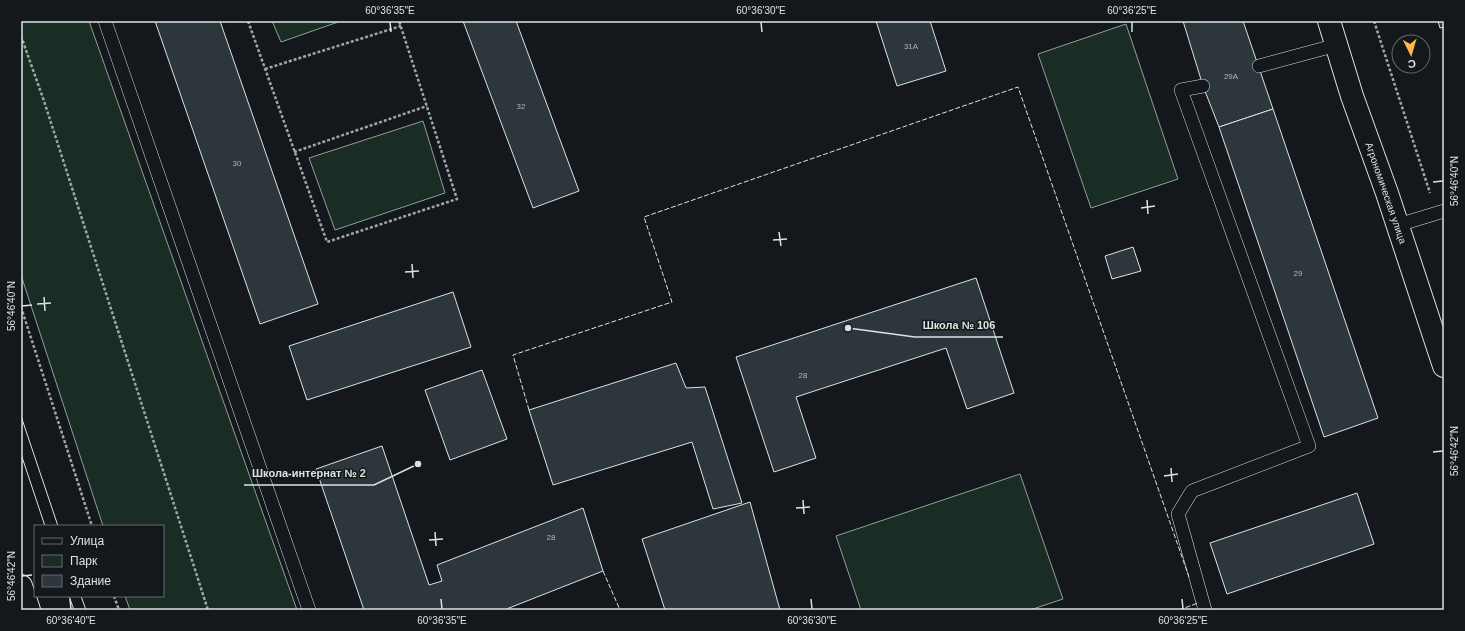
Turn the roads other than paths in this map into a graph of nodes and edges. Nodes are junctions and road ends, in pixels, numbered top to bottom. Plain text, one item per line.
1 (105, 21) edge
2 (1329, 21) edge
3 (1337, 45) junction
4 (1259, 66) dead end
5 (1203, 86) dead end
6 (1440, 212) edge
7 (1398, 225) junction
8 (1444, 366) edge
9 (21, 586) edge
10 (28, 610) edge
11 (309, 610) edge
12 (1205, 610) edge

1 - 11 lane
2 - 3 street, Агрономическая улица
3 - 4 lane
3 - 7 street, Агрономическая улица
5 - 12 lane
6 - 7 lane
7 - 8 street, Агрономическая улица
9 - 10 street

